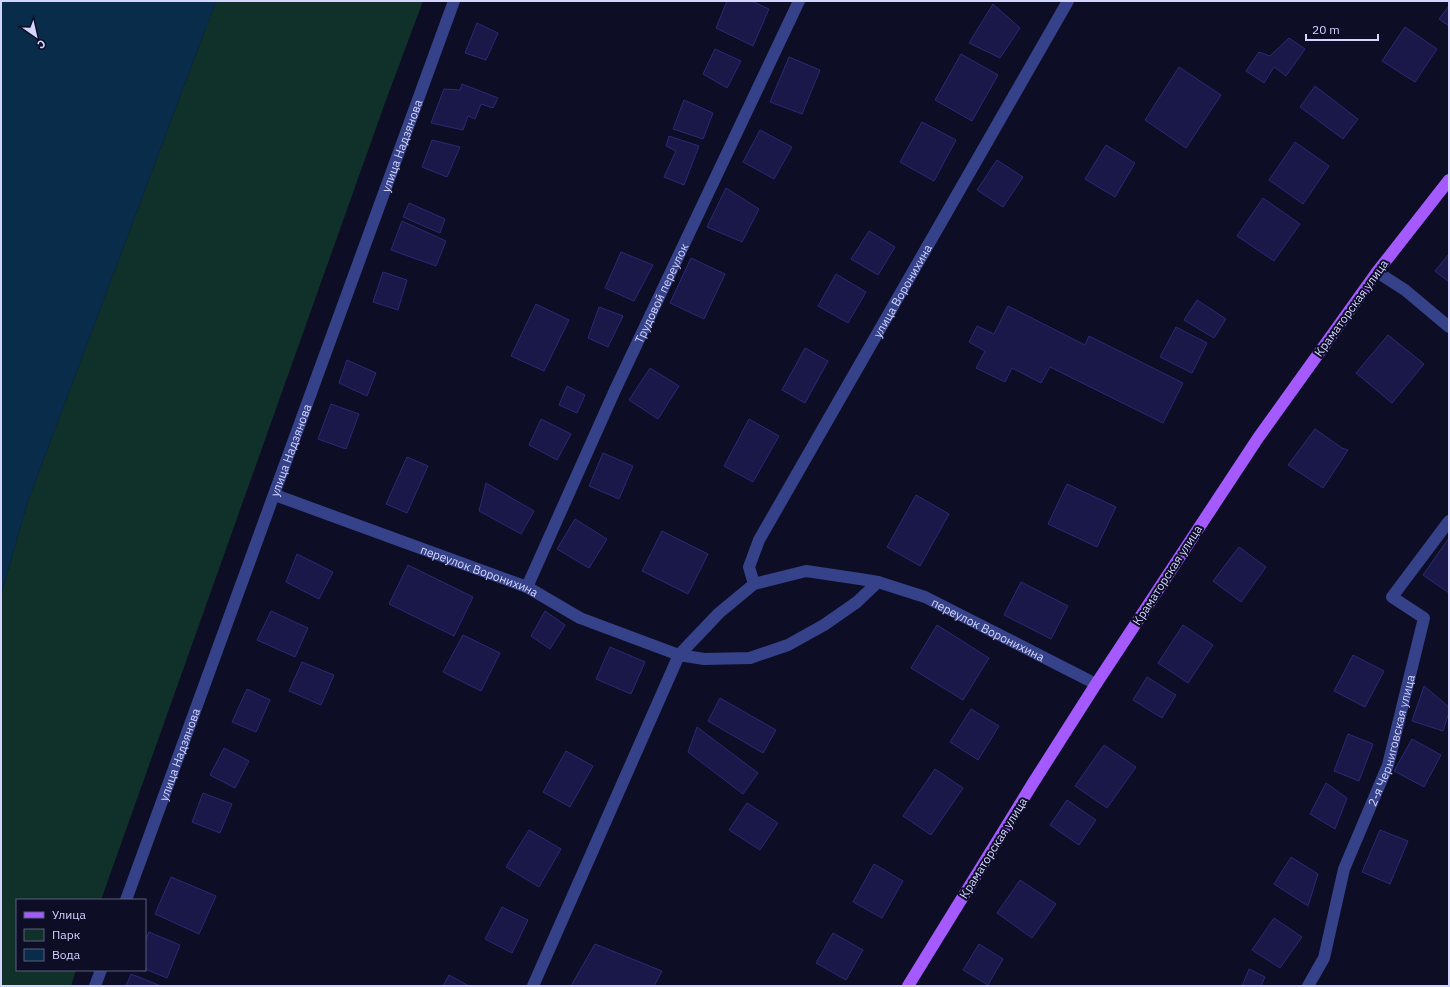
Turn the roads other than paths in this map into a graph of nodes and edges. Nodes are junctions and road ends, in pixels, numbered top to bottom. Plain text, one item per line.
1 (454, 1) edge
2 (799, 1) edge
3 (1068, 1) edge
4 (1449, 180) edge
5 (1377, 272) junction
6 (1449, 327) edge
7 (275, 495) junction
8 (1449, 521) edge
9 (878, 582) junction
10 (754, 584) junction
11 (527, 587) junction
12 (678, 655) junction
13 (1096, 684) junction
14 (126, 899) edge
15 (101, 971) edge
16 (95, 986) edge
17 (533, 986) edge
18 (908, 986) edge
19 (1308, 986) edge

1 - 7 street, улица Надзянова
2 - 11 street, Трудовой переулок
3 - 10 street, улица Воронихина
4 - 5 main road, Краматорская улица
5 - 6 street
5 - 13 main road, Краматорская улица
7 - 11 street, переулок Воронихина
7 - 14 street, улица Надзянова
8 - 19 street, 2-я Черниговская улица
9 - 10 street, переулок Воронихина
9 - 12 street, переулок Воронихина
9 - 13 street, переулок Воронихина
10 - 12 street, переулок Воронихина
11 - 12 street, переулок Воронихина
12 - 17 street
13 - 18 main road, Краматорская улица
15 - 16 street

